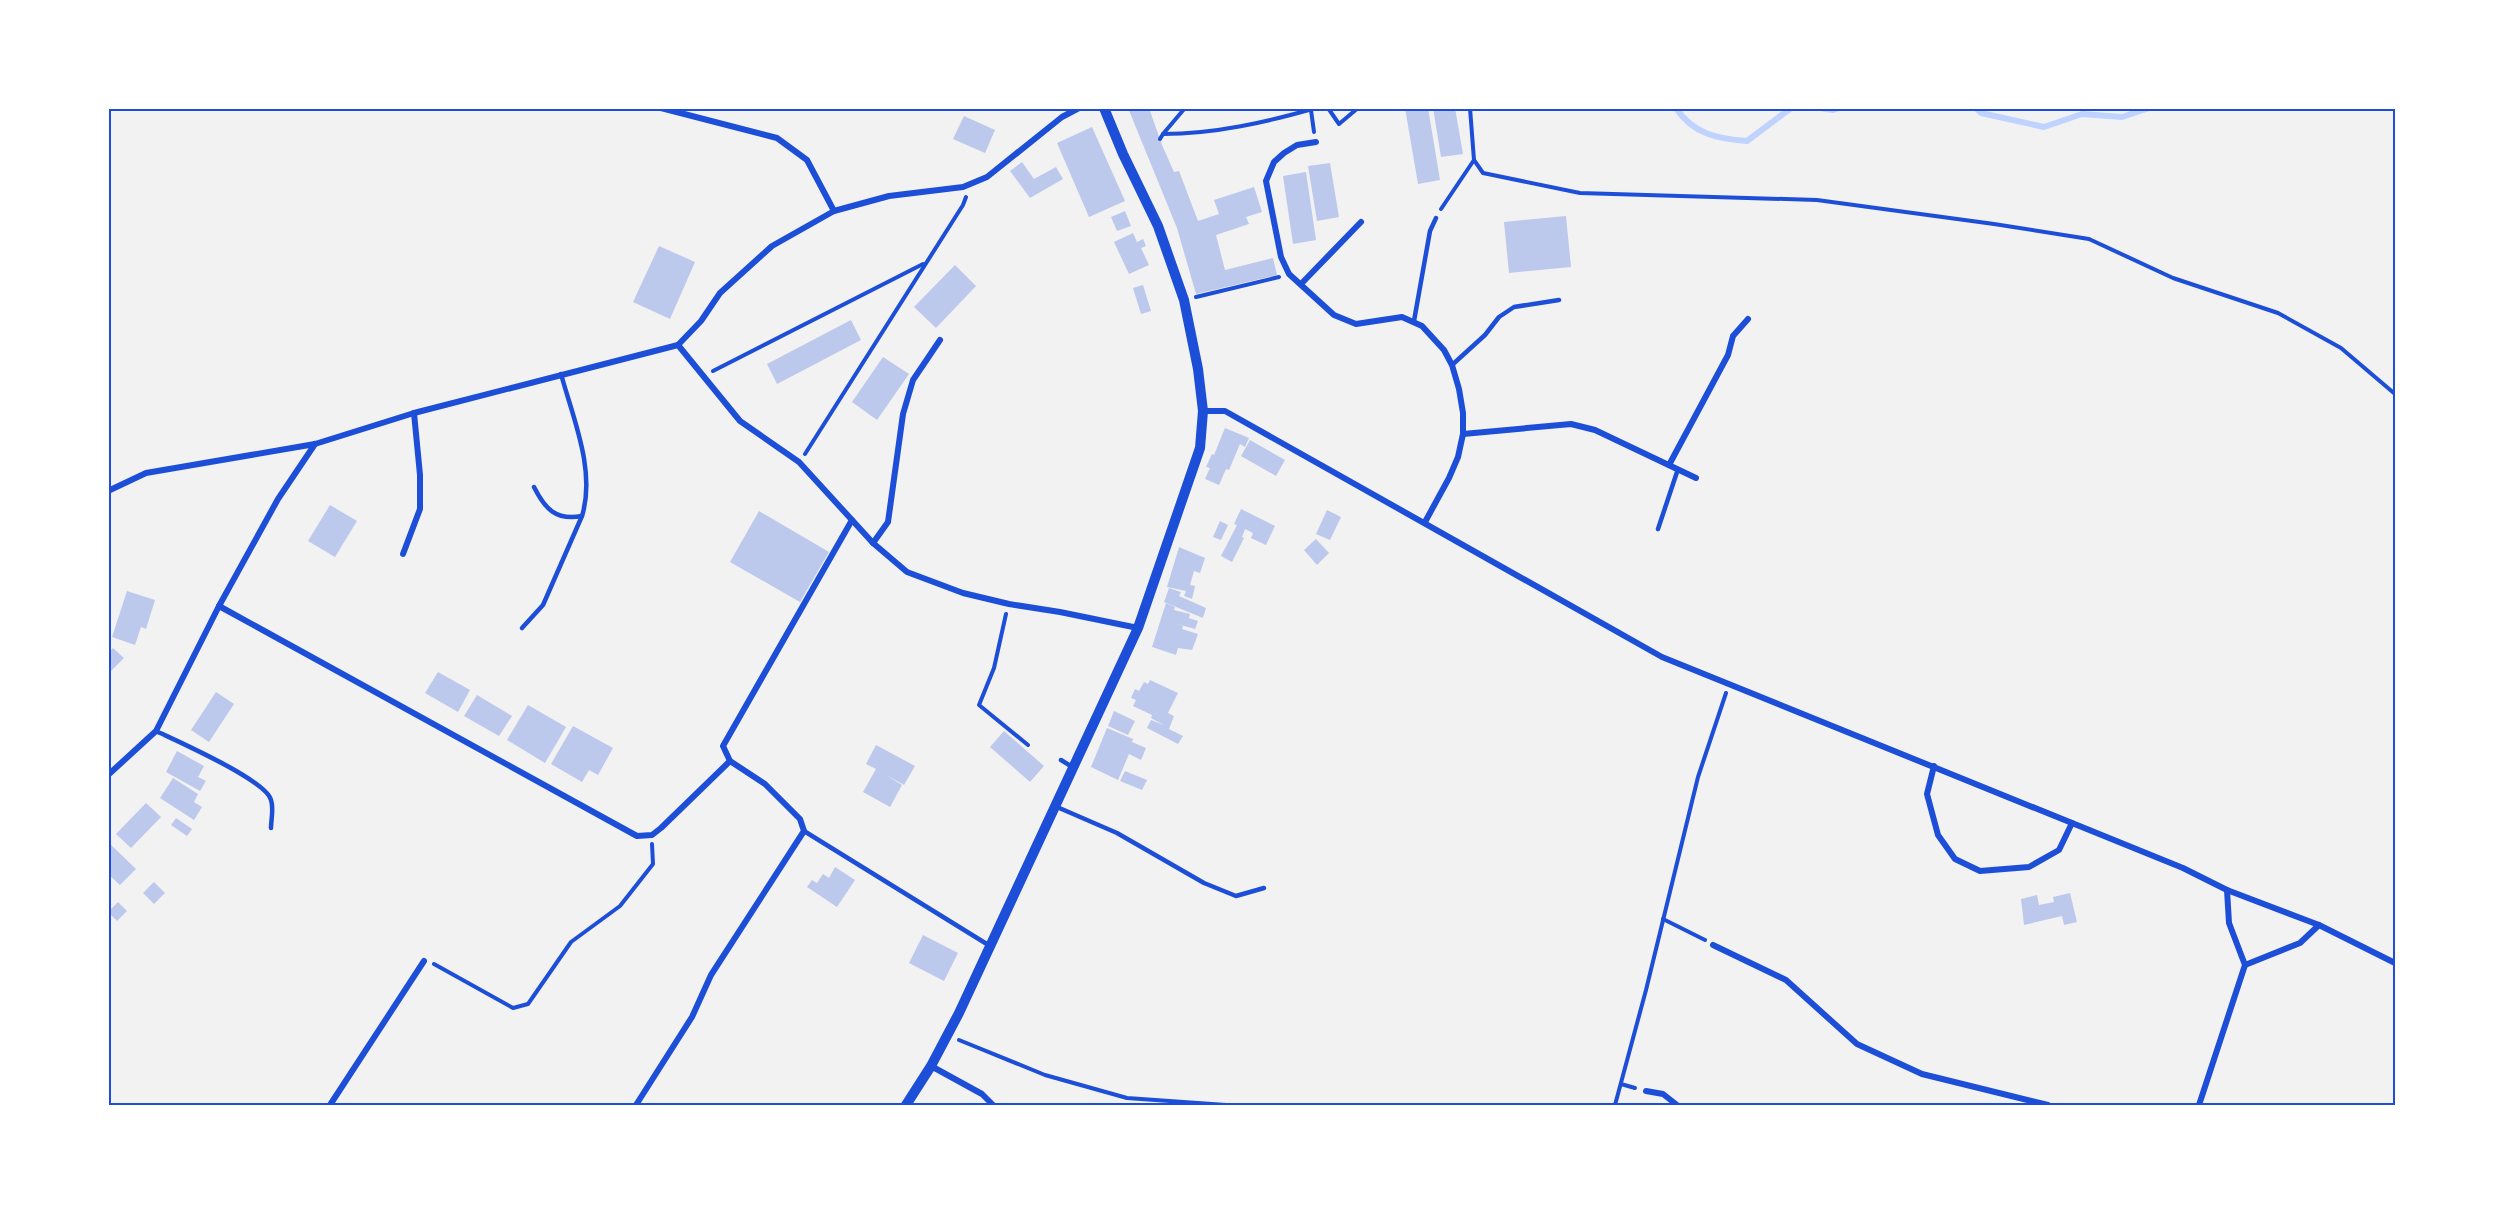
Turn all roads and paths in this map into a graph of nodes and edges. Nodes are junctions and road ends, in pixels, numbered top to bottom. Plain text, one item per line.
1 (661, 108) edge
2 (1079, 108) edge
3 (1104, 108) edge
4 (1185, 108) edge
5 (1316, 108) edge
6 (1328, 108) edge
7 (1358, 108) edge
8 (1470, 108) edge
9 (1311, 110) junction
10 (1316, 142) joint
11 (1474, 160) junction
12 (963, 187) junction
13 (834, 211) junction
14 (1436, 218) joint
15 (1361, 222) dead end
16 (926, 262) junction
17 (1289, 274) junction
18 (1301, 284) junction
19 (1184, 300) junction
20 (1559, 300) dead end
21 (1748, 319) dead end
22 (1414, 321) junction
23 (940, 340) dead end
24 (678, 345) junction
25 (1452, 365) junction
26 (561, 374) junction
27 (701, 377) junction
28 (2395, 394) edge
29 (1203, 411) junction
30 (414, 413) junction
31 (1463, 434) junction
32 (315, 444) junction
33 (799, 462) junction
34 (1669, 465) junction
35 (1678, 469) junction
36 (1696, 478) dead end
37 (534, 487) dead end
38 (108, 491) edge
39 (582, 516) junction
40 (852, 520) junction
41 (1425, 522) junction
42 (1658, 530) dead end
43 (873, 543) junction
44 (403, 554) dead end
45 (1009, 604) junction
46 (219, 606) junction
47 (522, 628) dead end
48 (1138, 628) junction
49 (1730, 684) junction
50 (156, 731) junction
51 (1028, 745) dead end
52 (1061, 760) dead end
53 (730, 761) junction
54 (1934, 766) junction
55 (1075, 768) junction
56 (108, 776) edge
57 (1057, 807) junction
58 (2072, 823) junction
59 (271, 828) dead end
60 (804, 831) junction
61 (652, 835) junction
62 (1264, 888) dead end
63 (2228, 890) junction
64 (1663, 919) junction
65 (2319, 925) junction
66 (1713, 945) joint
67 (990, 946) junction
68 (424, 961) joint
69 (2395, 963) edge
70 (2245, 965) junction
71 (976, 1047) dead end
72 (931, 1066) junction
73 (1646, 1091) dead end
74 (330, 1105) edge
75 (636, 1105) edge
76 (906, 1105) edge
77 (993, 1105) edge
78 (1227, 1105) edge
79 (1615, 1105) edge
80 (1677, 1105) edge
81 (2048, 1105) edge
82 (2199, 1105) edge

1 - 13 street
2 - 12 street
3 - 19 street
4 - 9 path
5 - 9 path
6 - 7 path
8 - 11 path
9 - 10 path
10 - 17 street
11 - 14 path
11 - 28 path
12 - 13 street
12 - 16 path
13 - 24 street
14 - 22 lane
15 - 18 street
16 - 27 path
16 - 33 path
17 - 18 street
17 - 19 path
18 - 22 street
19 - 29 street
20 - 25 lane
21 - 34 street
22 - 25 street
23 - 43 street
24 - 26 street
24 - 27 street
25 - 31 street
26 - 30 street
26 - 39 lane
27 - 33 street
29 - 41 street
29 - 48 street
30 - 32 street
30 - 44 street
31 - 34 street
31 - 41 street
32 - 38 street
32 - 46 street
33 - 40 street
34 - 35 street
35 - 36 street
35 - 42 lane
37 - 39 lane
39 - 47 lane
40 - 43 street
40 - 53 street
41 - 49 street
43 - 45 street
45 - 48 street
45 - 51 path
46 - 50 street
46 - 61 street
48 - 55 street
49 - 54 street
49 - 64 path
50 - 56 street
50 - 59 lane
52 - 55 lane
53 - 60 street
53 - 61 street
54 - 58 street
54 - 58 street
55 - 57 street
57 - 62 lane
57 - 67 street
58 - 63 street
60 - 67 lane
60 - 75 street
61 - 68 path
63 - 65 street
63 - 70 street
64 - 66 path
64 - 79 path
65 - 69 street
65 - 70 street
66 - 81 street
67 - 72 street
68 - 74 street
70 - 82 street
71 - 78 path
72 - 76 street
72 - 77 street
73 - 80 street

